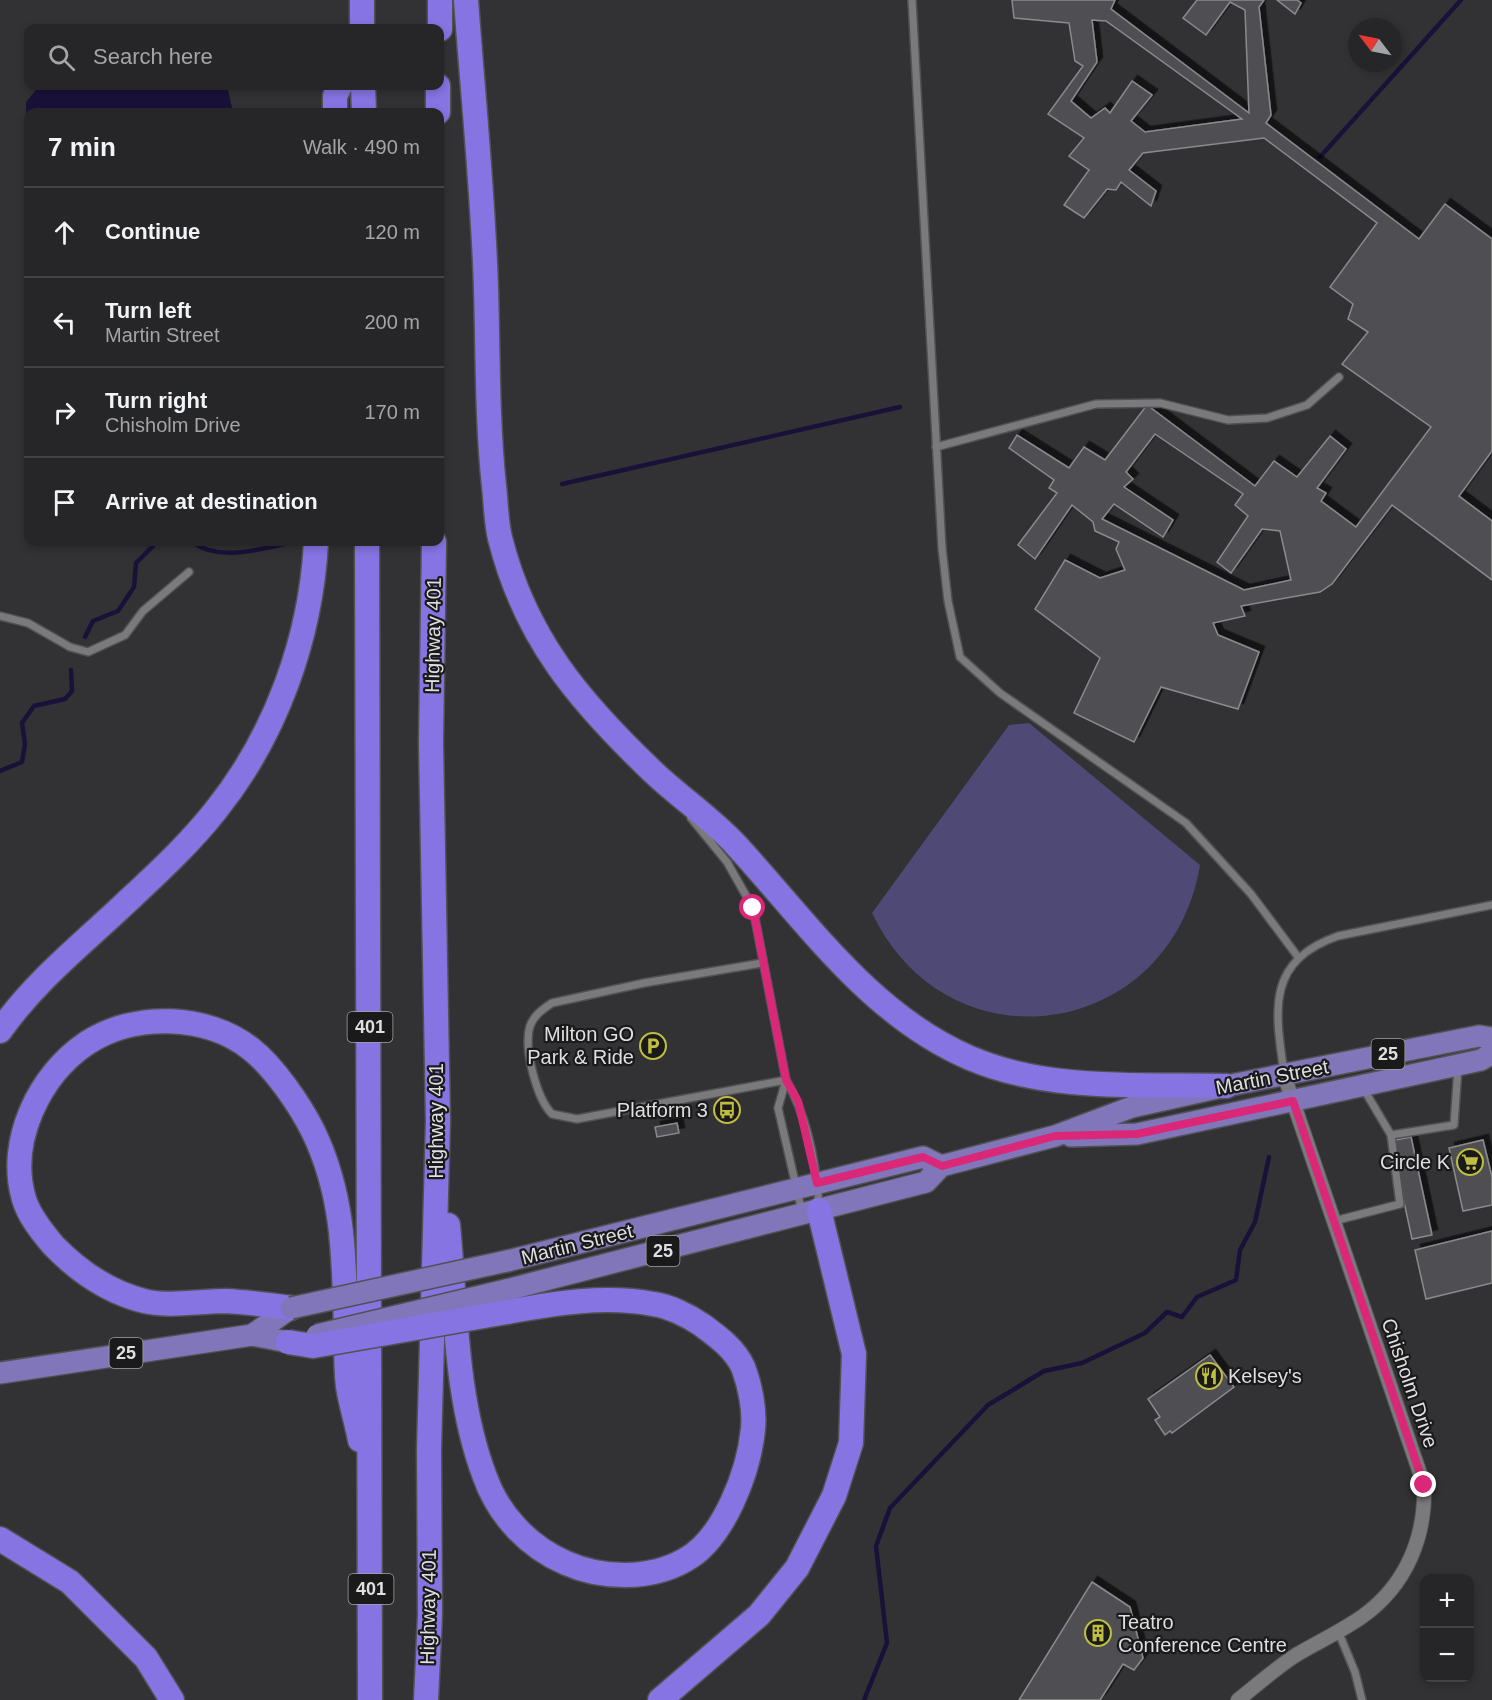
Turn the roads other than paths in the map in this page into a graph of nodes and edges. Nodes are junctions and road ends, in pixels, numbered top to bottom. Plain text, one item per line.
1 (362, 0) edge
2 (440, 0) edge
3 (466, 0) edge
4 (912, 0) edge
5 (363, 24) edge
6 (440, 24) edge
7 (338, 90) edge
8 (363, 90) edge
9 (438, 90) edge
10 (335, 108) edge
11 (364, 108) edge
12 (438, 108) edge
13 (1339, 377) dead end
14 (936, 447) junction
15 (316, 546) edge
16 (367, 546) edge
17 (435, 546) edge
18 (189, 572) dead end
19 (0, 616) edge
20 (653, 772) junction
21 (1492, 905) edge
22 (1298, 957) junction
23 (762, 963) junction
24 (0, 1031) edge
25 (1492, 1038) edge
26 (1492, 1053) edge
27 (1458, 1065) junction
28 (1284, 1075) junction
29 (786, 1080) junction
30 (1226, 1086) junction
31 (1361, 1086) junction
32 (1293, 1101) junction
33 (438, 1121) junction
34 (1391, 1135) junction
35 (1055, 1136) junction
36 (942, 1166) junction
37 (817, 1183) junction
38 (796, 1188) junction
39 (811, 1212) junction
40 (1334, 1221) junction
41 (507, 1301) junction
42 (291, 1308) junction
43 (252, 1335) junction
44 (288, 1342) joint
45 (0, 1373) edge
46 (370, 1477) junction
47 (0, 1539) edge
48 (1338, 1631) junction
49 (172, 1700) edge
50 (370, 1700) edge
51 (426, 1700) edge
52 (660, 1700) edge
53 (1238, 1700) edge
54 (1362, 1700) edge

1 - 5 highway
2 - 6 highway
3 - 20 highway
4 - 14 lane
7 - 10 highway
8 - 11 highway
9 - 12 highway
13 - 14 lane
14 - 22 lane
15 - 24 highway
16 - 46 highway, 401
17 - 33 highway, Highway 401
18 - 19 lane
20 - 23 lane
20 - 30 highway
21 - 22 lane
22 - 28 lane
23 - 29 lane
23 - 29 lane
25 - 28 main road, Martin Street / 25
26 - 27 main road, Martin Street / 25
27 - 31 main road, Martin Street / 25
27 - 34 lane
28 - 30 main road, Martin Street / 25
28 - 32 street, Chisholm Drive
29 - 37 lane
29 - 38 lane
30 - 35 main road, Martin Street / 25
31 - 32 main road, Martin Street / 25
31 - 34 lane
32 - 35 main road, Martin Street / 25
32 - 40 street, Chisholm Drive
33 - 41 highway
33 - 51 highway, Highway 401
34 - 40 lane
35 - 36 main road, Martin Street / 25
36 - 37 main road, Martin Street / 25
36 - 39 main road, Martin Street / 25
37 - 38 main road, Martin Street / 25
37 - 39 lane
38 - 39 lane
38 - 42 main road, Martin Street / 25, bridge
39 - 41 main road, Martin Street / 25
39 - 52 highway
40 - 48 street, Chisholm Drive
41 - 44 highway, bridge
42 - 43 main road, Martin Street / 25
42 - 46 highway
43 - 44 main road, 25
43 - 45 main road, 25
46 - 50 highway, 401
47 - 49 highway
48 - 53 street, Chisholm Drive
48 - 54 lane

